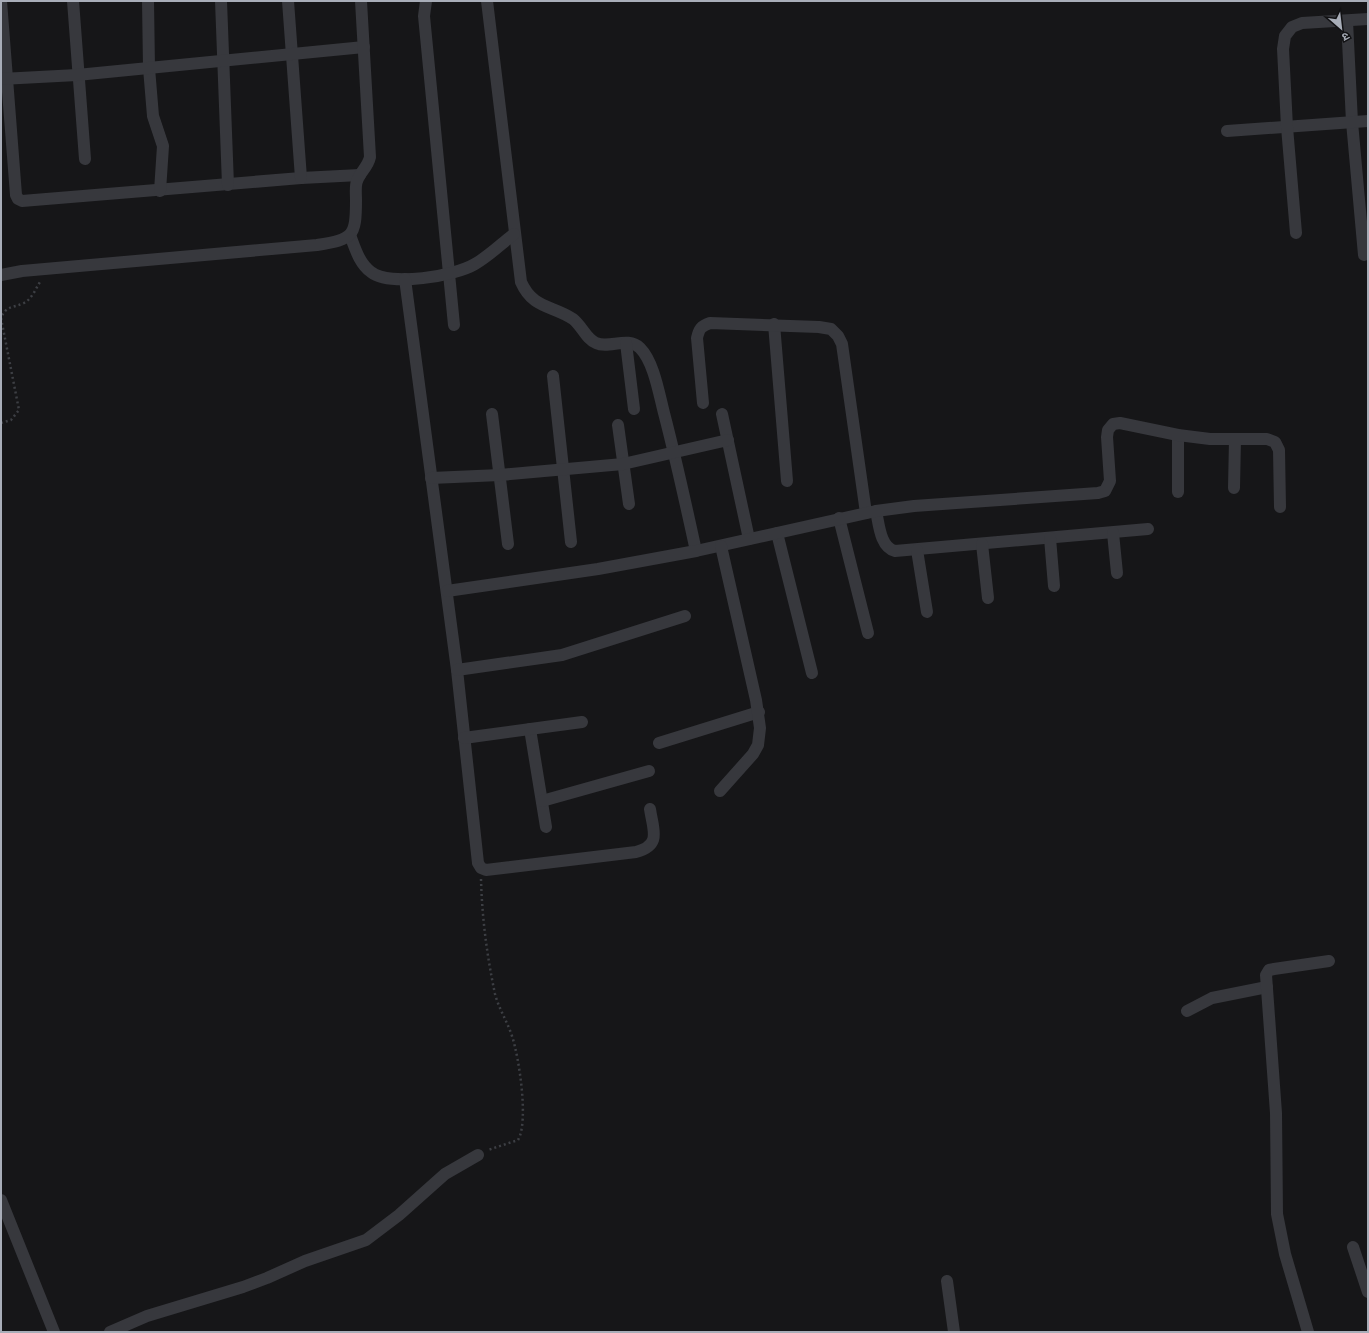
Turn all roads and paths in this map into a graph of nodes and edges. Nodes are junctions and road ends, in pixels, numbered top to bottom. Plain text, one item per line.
1 (1, 1) edge
2 (73, 1) edge
3 (148, 1) edge
4 (221, 1) edge
5 (288, 1) edge
6 (361, 1) edge
7 (426, 1) edge
8 (487, 1) edge
9 (1368, 19) edge
10 (1347, 21) junction
11 (364, 47) junction
12 (292, 54) junction
13 (223, 60) junction
14 (149, 68) junction
15 (77, 75) junction
16 (4, 79) edge
17 (1368, 121) edge
18 (1352, 122) junction
19 (1287, 127) junction
20 (1227, 131) dead end
21 (84, 159) dead end
22 (360, 175) junction
23 (301, 178) junction
24 (228, 184) junction
25 (160, 191) junction
26 (1296, 233) dead end
27 (514, 234) junction
28 (350, 235) junction
29 (1364, 255) dead end
30 (47, 269) junction
31 (448, 274) junction
32 (1, 275) edge
33 (405, 279) junction
34 (774, 324) junction
35 (454, 325) dead end
36 (626, 343) junction
37 (553, 376) dead end
38 (703, 403) dead end
39 (634, 409) dead end
40 (492, 414) dead end
41 (722, 414) dead end
42 (1, 423) edge
43 (618, 425) dead end
44 (1178, 435) junction
45 (1235, 439) junction
46 (728, 440) junction
47 (674, 452) junction
48 (623, 464) junction
49 (563, 469) junction
50 (500, 475) junction
51 (431, 478) junction
52 (787, 481) dead end
53 (1234, 488) dead end
54 (1178, 492) dead end
55 (628, 504) dead end
56 (1280, 507) dead end
57 (871, 512) junction
58 (840, 518) junction
59 (1148, 529) dead end
60 (776, 533) junction
61 (1113, 533) junction
62 (1050, 538) junction
63 (749, 539) junction
64 (571, 542) dead end
65 (508, 544) dead end
66 (982, 544) junction
67 (721, 546) junction
68 (917, 550) junction
69 (696, 551) junction
70 (1117, 573) dead end
71 (1054, 586) dead end
72 (447, 591) junction
73 (988, 598) dead end
74 (927, 612) dead end
75 (685, 616) dead end
76 (868, 633) dead end
77 (457, 670) junction
78 (812, 674) dead end
79 (759, 712) junction
80 (582, 722) dead end
81 (530, 729) junction
82 (464, 738) junction
83 (659, 743) dead end
84 (649, 771) dead end
85 (720, 792) dead end
86 (542, 801) junction
87 (650, 809) dead end
88 (546, 827) dead end
89 (481, 868) junction
90 (1329, 961) dead end
91 (1267, 987) junction
92 (1187, 1011) dead end
93 (499, 1145) dead end
94 (478, 1155) dead end
95 (1, 1200) edge
96 (1353, 1247) dead end
97 (947, 1281) dead end
98 (1368, 1292) edge
99 (54, 1332) edge
100 (110, 1332) edge
101 (954, 1332) edge
102 (1308, 1332) edge

1 - 16 street
2 - 15 street
3 - 14 street
4 - 13 street
5 - 12 street
6 - 11 street
7 - 31 street
8 - 27 street
9 - 10 street
10 - 18 street
10 - 19 street
11 - 12 street
11 - 22 street
12 - 13 street
12 - 23 street
13 - 14 street
13 - 24 street
14 - 15 street
14 - 25 street
15 - 16 street
15 - 21 street
16 - 25 street
17 - 18 street
18 - 19 street
18 - 29 street
19 - 20 street
19 - 26 street
22 - 23 street
22 - 28 street
23 - 24 street
24 - 25 street
27 - 31 street
27 - 36 street
28 - 30 street
28 - 33 street
30 - 32 street
30 - 42 path
31 - 33 street
31 - 35 street
33 - 51 street
34 - 38 street
34 - 52 street
34 - 57 street
36 - 39 street
36 - 47 street
37 - 49 street
40 - 50 street
41 - 46 street
43 - 48 street
44 - 45 street
44 - 54 street
44 - 57 street
45 - 53 street
45 - 56 street
46 - 47 street
46 - 63 street
47 - 48 street
47 - 69 street
48 - 49 street
48 - 55 street
49 - 50 street
49 - 64 street
50 - 51 street
50 - 65 street
51 - 72 street
57 - 58 street
57 - 68 street
58 - 60 street
58 - 76 street
59 - 61 street
60 - 63 street
60 - 78 street
61 - 62 street
61 - 70 street
62 - 66 street
62 - 71 street
63 - 67 street
66 - 68 street
66 - 73 street
67 - 69 street
67 - 79 street
68 - 74 street
69 - 72 street
72 - 77 street
75 - 77 street
77 - 82 street
79 - 83 street
79 - 85 street
80 - 81 street
81 - 82 street
81 - 86 street
82 - 89 street
84 - 86 street
86 - 88 street
87 - 89 street
89 - 93 path
90 - 91 street
91 - 92 street
91 - 102 street
94 - 100 street
95 - 99 street
96 - 98 street
97 - 101 street

